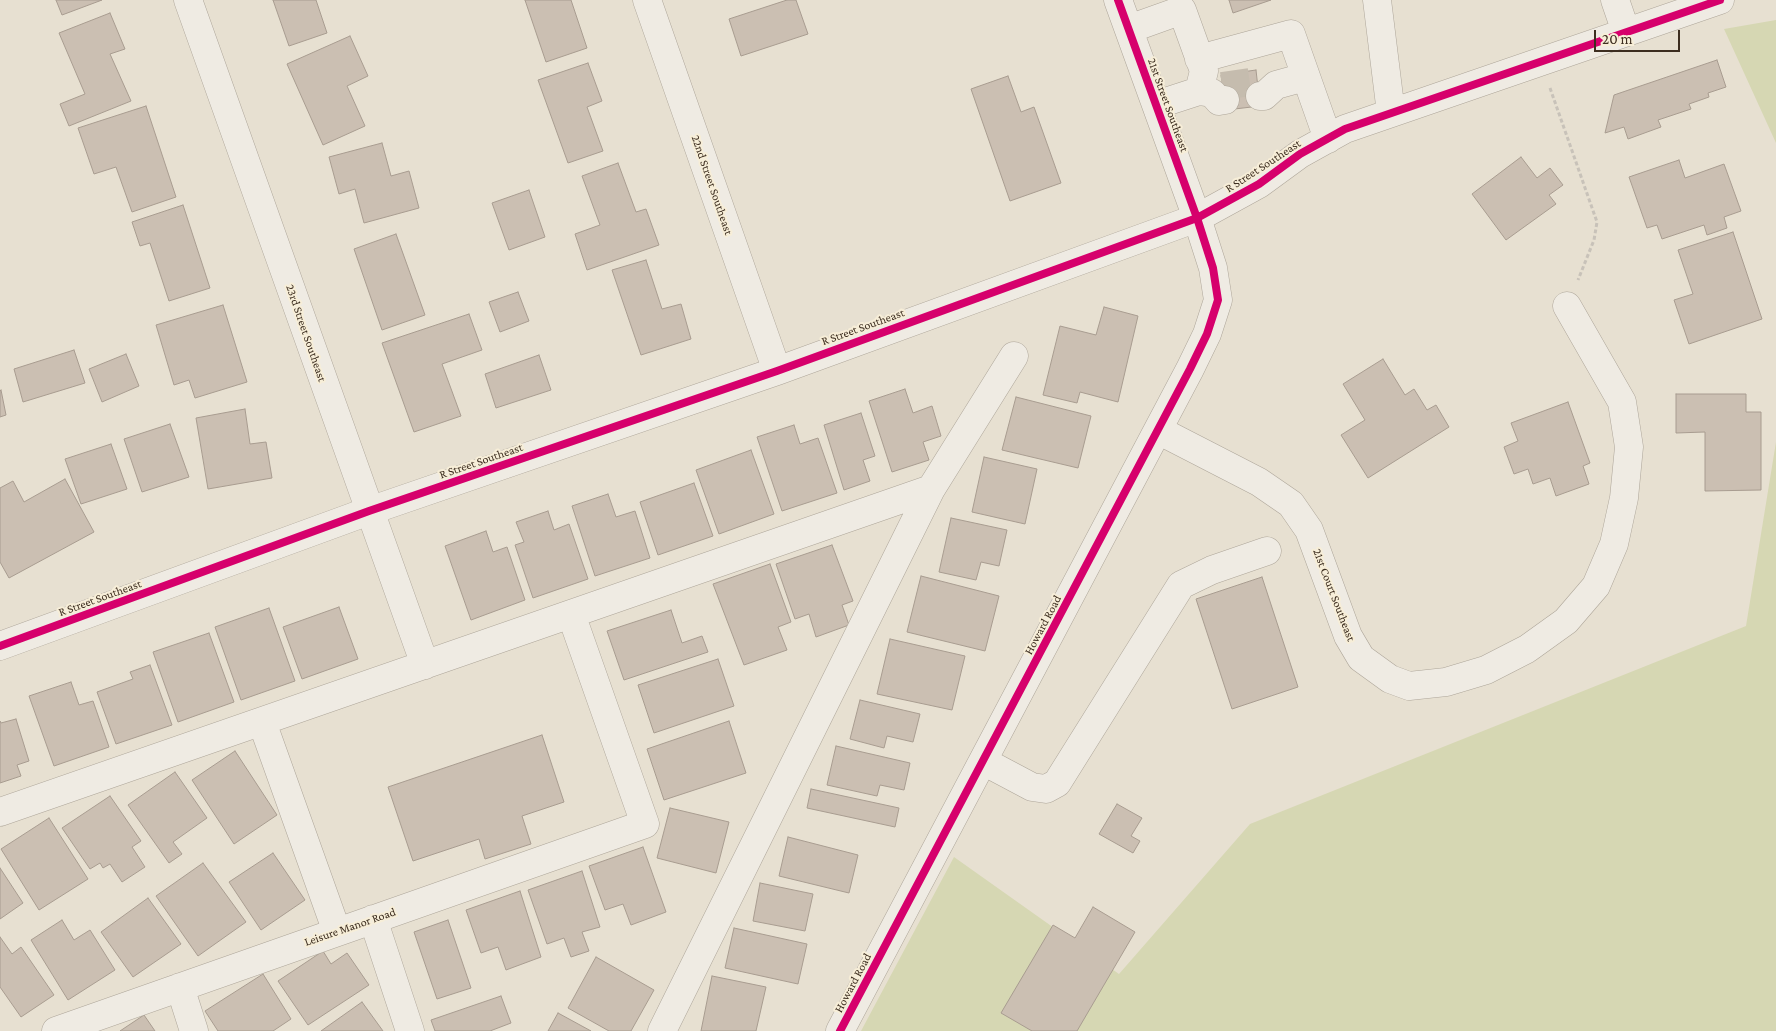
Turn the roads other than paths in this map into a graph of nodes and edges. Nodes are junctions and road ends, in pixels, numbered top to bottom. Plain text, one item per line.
1 (188, 0) edge
2 (647, 0) edge
3 (1118, 0) edge
4 (1377, 0) edge
5 (1615, 0) edge
6 (1706, 2) edge
7 (1129, 29) junction
8 (1626, 32) junction
9 (1199, 59) junction
10 (1305, 76) junction
11 (1264, 88) tunnel mouth
12 (1156, 105) junction
13 (1391, 113) junction
14 (1328, 139) junction
15 (1197, 218) junction
16 (1567, 306) road end
17 (1014, 356) dead end
18 (777, 371) junction
19 (1158, 430) junction
20 (931, 489) junction
21 (369, 512) junction
22 (1266, 551) dead end
23 (572, 614) junction
24 (0, 646) edge
25 (425, 665) junction
26 (262, 722) junction
27 (983, 761) junction
28 (0, 812) edge
29 (373, 919) junction
30 (337, 932) junction
31 (180, 987) junction
32 (56, 1031) edge
33 (194, 1031) edge
34 (410, 1031) edge
35 (662, 1031) edge
36 (840, 1031) edge

1 - 21 street, 23rd Street Southeast
2 - 18 street, 22nd Street Southeast
3 - 7 street, 21st Street Southeast
4 - 13 street
5 - 8 street
6 - 8 street, R Street Southeast
7 - 9 street
7 - 12 street, 21st Street Southeast
8 - 13 street, R Street Southeast
9 - 10 street
9 - 12 street
10 - 11 street
10 - 14 street
12 - 15 street, 21st Street Southeast
13 - 14 street, R Street Southeast
14 - 15 street, R Street Southeast
15 - 18 street, R Street Southeast
15 - 19 street, Howard Road
16 - 19 street, 21st Court Southeast
17 - 20 street
18 - 21 street, R Street Southeast
19 - 27 street, Howard Road
20 - 23 street
20 - 35 street
21 - 24 street, R Street Southeast
21 - 25 street, 23rd Street Southeast
22 - 27 street
23 - 25 street
23 - 29 street, Leisure Manor Road
25 - 26 street
26 - 28 street
26 - 30 street
27 - 36 street, Howard Road
29 - 30 street, Leisure Manor Road
29 - 34 street
30 - 31 street, Leisure Manor Road
31 - 32 street, Leisure Manor Road
31 - 33 street

